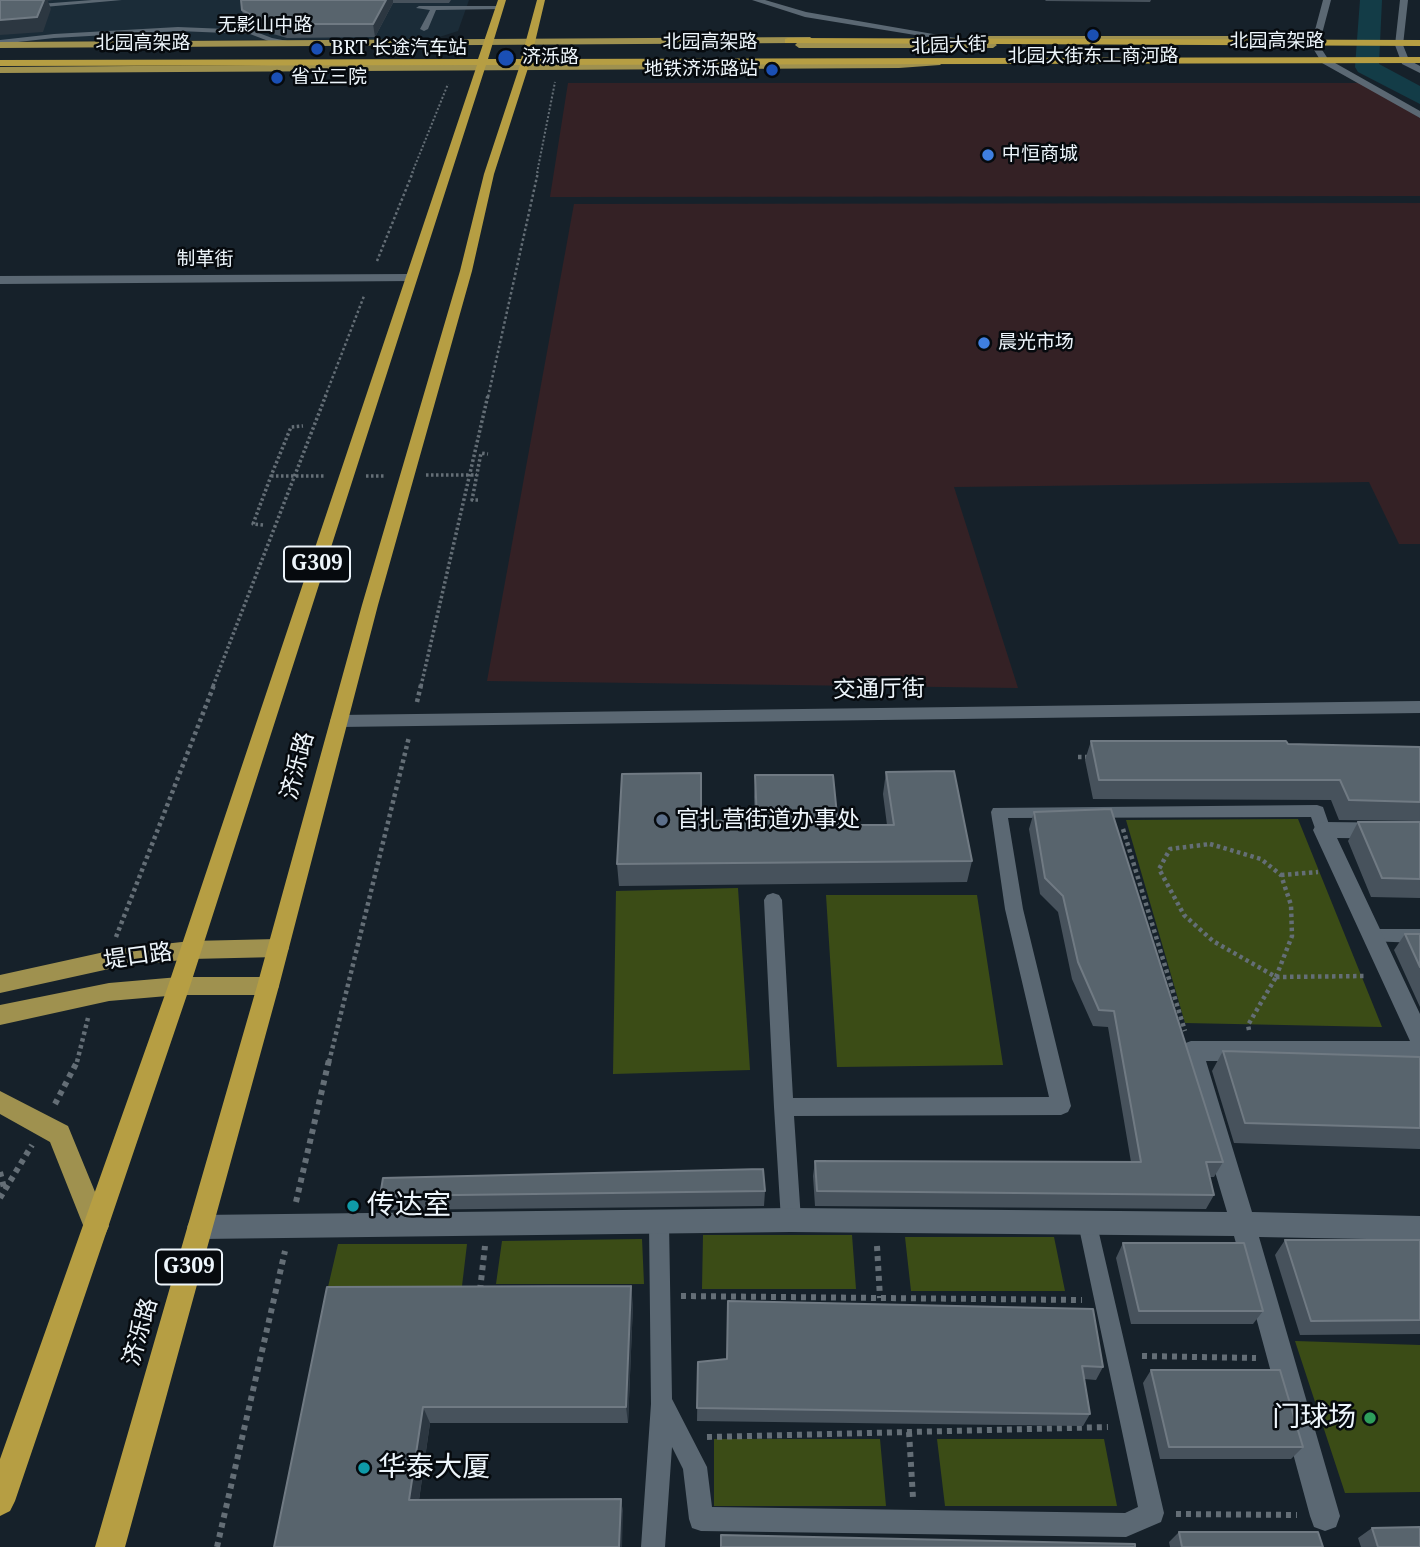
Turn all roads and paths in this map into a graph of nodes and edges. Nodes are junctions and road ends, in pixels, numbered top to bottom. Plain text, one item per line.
1 (119, 0) edge
2 (541, 0) edge
3 (756, 0) edge
4 (1326, 0) edge
5 (1404, 0) edge
6 (501, 4) edge
7 (419, 8) dead end
8 (433, 8) junction
9 (0, 9) edge
10 (424, 29) dead end
11 (958, 39) junction
12 (788, 41) junction
13 (0, 43) edge
14 (300, 43) junction
15 (488, 43) junction
16 (528, 43) junction
17 (838, 45) junction
18 (1315, 45) junction
19 (1399, 45) junction
20 (1420, 46) edge
21 (0, 52) edge
22 (1325, 61) junction
23 (1405, 62) junction
24 (0, 63) edge
25 (1420, 64) edge
26 (899, 65) junction
27 (524, 66) junction
28 (559, 66) junction
29 (455, 67) junction
30 (478, 67) junction
31 (0, 70) edge
32 (1420, 115) edge
33 (371, 278) junction
34 (409, 278) junction
35 (0, 280) edge
36 (303, 426) dead end
37 (488, 454) dead end
38 (422, 475) dead end
39 (477, 475) junction
40 (271, 476) junction
41 (326, 476) dead end
42 (354, 476) dead end
43 (395, 476) dead end
44 (478, 500) dead end
45 (263, 525) dead end
46 (1420, 707) edge
47 (413, 720) junction
48 (339, 721) junction
49 (1078, 757) dead end
50 (1092, 757) edge
51 (1118, 811) junction
52 (1323, 830) junction
53 (1420, 831) edge
54 (1342, 871) junction
55 (1281, 875) junction
56 (773, 900) dead end
57 (1373, 936) junction
58 (1420, 936) edge
59 (278, 948) junction
60 (191, 950) junction
61 (107, 960) junction
62 (1391, 976) junction
63 (1276, 977) junction
64 (0, 984) edge
65 (179, 986) junction
66 (268, 986) junction
67 (94, 995) junction
68 (0, 1015) edge
69 (1420, 1038) edge
70 (1191, 1051) junction
71 (1253, 1051) junction
72 (1420, 1051) edge
73 (0, 1102) edge
74 (784, 1107) junction
75 (44, 1126) junction
76 (0, 1172) edge
77 (4, 1188) junction
78 (0, 1198) edge
79 (791, 1220) junction
80 (875, 1221) junction
81 (659, 1223) junction
82 (1088, 1223) junction
83 (487, 1224) junction
84 (1243, 1224) junction
85 (96, 1226) junction
86 (200, 1227) junction
87 (290, 1227) junction
88 (1420, 1228) edge
89 (660, 1296) junction
90 (880, 1298) junction
91 (1104, 1300) junction
92 (479, 1305) edge
93 (1117, 1356) junction
94 (1281, 1359) junction
95 (660, 1401) junction
96 (1133, 1427) junction
97 (695, 1430) edge
98 (909, 1432) junction
99 (0, 1501) edge
100 (1152, 1513) junction
101 (1325, 1516) joint
102 (914, 1522) junction
103 (110, 1547) edge
104 (217, 1547) edge
105 (653, 1547) edge

1 - 9 lane
2 - 16 highway, 济泺路 / G309
3 - 11 street
4 - 18 street
5 - 19 street
6 - 8 lane
6 - 15 highway, 济泺路 / G309
7 - 8 lane
8 - 10 lane
11 - 12 main road, 北园大街
11 - 18 main road, 北园大街
12 - 16 main road, 北园大街
12 - 17 main road, 北园大街
12 - 20 highway
13 - 14 main road, 无影山中路
13 - 14 lane
14 - 15 main road, 无影山中路
15 - 16 main road, 北园大街
15 - 30 highway, 济泺路 / G309
16 - 17 main road, 北园大街
16 - 27 highway, 济泺路 / G309
17 - 18 main road, 北园大街
18 - 19 main road, 北园大街
18 - 22 street
19 - 20 main road, 北园大街
19 - 23 street
20 - 21 highway, 北园高架路
22 - 23 main road, 北园大街
22 - 26 main road, 北园大街
22 - 32 street
23 - 25 main road, 北园大街
24 - 25 highway, 北园高架路
25 - 26 highway
26 - 28 main road, 北园大街
27 - 28 main road, 北园大街
27 - 30 main road, 北园大街
27 - 48 highway, 济泺路 / G309
28 - 47 path
29 - 30 main road, 无影山中路
29 - 31 main road, 无影山中路
29 - 33 path
30 - 34 highway, 济泺路 / G309
33 - 34 street, 制革街
33 - 35 street, 制革街
33 - 61 path
34 - 60 highway, 济泺路 / G309
36 - 40 path
37 - 39 path
38 - 39 path
39 - 44 path
40 - 41 path
40 - 45 path
42 - 43 path
46 - 47 street, 交通厅街
47 - 48 street, 交通厅街
47 - 87 path
48 - 59 highway, 济泺路 / G309
49 - 50 path
51 - 52 lane
51 - 70 path
51 - 74 lane
52 - 53 street
52 - 54 street
54 - 55 path
54 - 57 street
55 - 63 path
55 - 63 path
56 - 74 lane
57 - 58 lane
57 - 62 street
59 - 60 main road, 堤口路
59 - 66 highway, 济泺路 / G309
60 - 61 main road, 堤口路
60 - 65 highway, 济泺路 / G309
61 - 64 main road, 堤口路
62 - 63 path
62 - 69 street
63 - 71 path
65 - 66 main road, 堤口路
65 - 67 main road, 堤口路
65 - 85 highway, 济泺路 / G309
66 - 86 highway, 济泺路 / G309
67 - 68 main road, 堤口路
67 - 75 path
70 - 71 street
70 - 84 street
71 - 72 street
73 - 75 main road
74 - 79 lane
75 - 77 path
75 - 85 main road
76 - 77 path
77 - 78 path
79 - 80 street
79 - 81 street
80 - 82 street
80 - 90 path
81 - 83 street
81 - 89 lane
82 - 84 street
82 - 91 lane
83 - 87 street
83 - 92 path
84 - 88 street
84 - 94 street
85 - 99 highway, 济泺路 / G309
86 - 87 street
86 - 103 highway, 济泺路 / G309
87 - 104 path
89 - 90 path
89 - 95 lane
90 - 91 path
91 - 93 lane
93 - 94 path
93 - 96 lane
94 - 101 street
95 - 102 lane
95 - 105 lane
96 - 98 path
96 - 100 lane
97 - 98 path
98 - 102 path
100 - 101 path
100 - 102 lane

